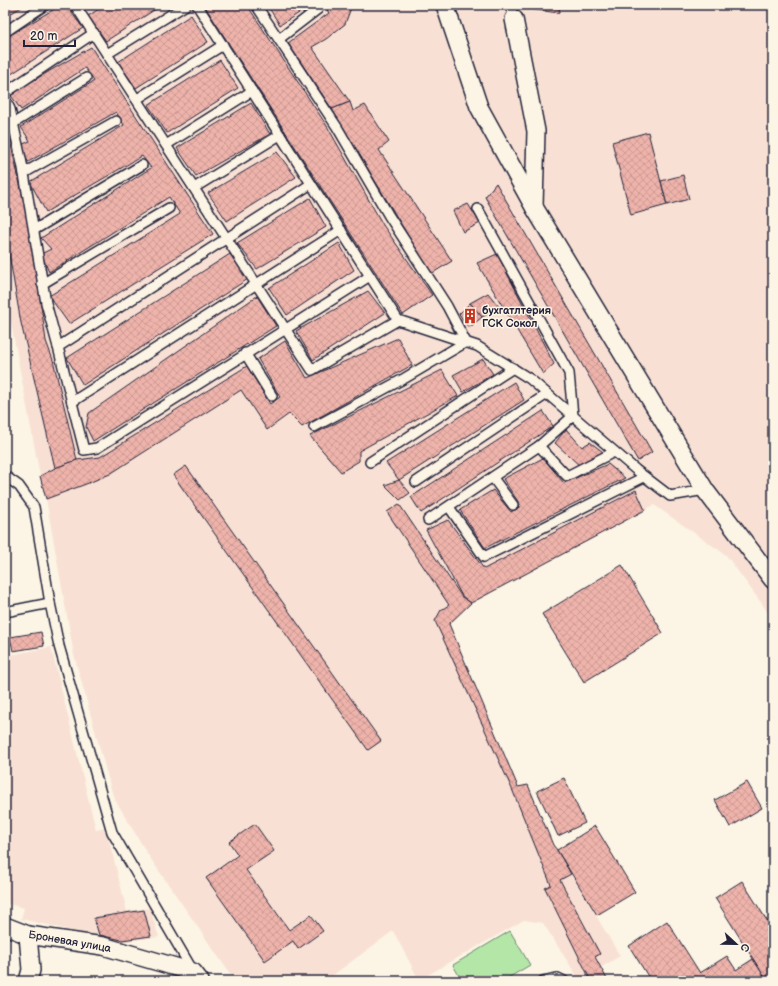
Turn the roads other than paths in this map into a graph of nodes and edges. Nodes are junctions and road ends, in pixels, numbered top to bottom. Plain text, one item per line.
1 (45, 5) edge
2 (186, 5) edge
3 (197, 5) edge
4 (256, 5) edge
5 (315, 5) edge
6 (445, 5) edge
7 (78, 6) edge
8 (512, 12) edge
9 (5, 32) edge
10 (94, 33) junction
11 (279, 39) junction
12 (223, 45) junction
13 (107, 54) junction
14 (86, 78) dead end
15 (252, 91) junction
16 (5, 93) edge
17 (5, 99) edge
18 (137, 99) junction
19 (116, 121) dead end
20 (14, 123) junction
21 (280, 135) junction
22 (166, 144) junction
23 (142, 165) dead end
24 (24, 173) junction
25 (311, 184) junction
26 (194, 188) junction
27 (534, 207) junction
28 (169, 208) dead end
29 (478, 209) dead end
30 (34, 230) junction
31 (341, 230) junction
32 (227, 238) junction
33 (370, 276) junction
34 (42, 284) junction
35 (256, 284) junction
36 (398, 320) junction
37 (285, 328) junction
38 (466, 342) junction
39 (58, 347) junction
40 (246, 353) junction
41 (512, 368) junction
42 (547, 394) junction
43 (272, 396) dead end
44 (72, 402) junction
45 (573, 416) junction
46 (314, 427) dead end
47 (540, 446) junction
48 (614, 452) junction
49 (370, 462) dead end
50 (5, 476) edge
51 (644, 477) junction
52 (493, 478) junction
53 (416, 482) dead end
54 (705, 490) junction
55 (513, 505) dead end
56 (449, 507) junction
57 (428, 520) dead end
58 (773, 580) edge
59 (50, 603) junction
60 (5, 612) edge
61 (5, 926) edge
62 (28, 934) junction
63 (197, 977) edge
64 (28, 981) edge
65 (543, 981) edge
66 (564, 981) edge

1 - 9 lane
2 - 13 lane
3 - 12 lane
4 - 11 lane
5 - 11 lane
6 - 27 street
7 - 10 lane
8 - 27 street
10 - 13 lane
10 - 16 lane
11 - 38 lane
12 - 15 lane
12 - 18 lane
13 - 18 lane
14 - 20 lane
15 - 21 lane
15 - 22 lane
17 - 20 lane
18 - 22 lane
19 - 24 lane
20 - 24 lane
21 - 25 lane
21 - 26 lane
22 - 26 lane
23 - 30 lane
24 - 30 lane
25 - 31 lane
25 - 32 lane
26 - 32 lane
27 - 54 street
28 - 34 lane
29 - 45 lane
30 - 34 lane
31 - 33 lane
31 - 35 lane
32 - 35 lane
32 - 39 lane
33 - 36 lane
33 - 37 lane
34 - 39 lane
35 - 37 lane
35 - 44 lane
36 - 37 lane
36 - 38 lane
37 - 40 lane
38 - 41 lane
38 - 46 lane
39 - 44 lane
40 - 43 lane
40 - 44 lane
41 - 42 lane
41 - 49 lane
42 - 45 lane
42 - 53 lane
45 - 47 lane
45 - 48 lane
47 - 48 lane
47 - 52 lane
48 - 51 lane
50 - 59 lane
51 - 54 lane
51 - 56 lane
52 - 55 lane
52 - 56 lane
54 - 58 street
56 - 57 lane
59 - 60 lane
59 - 63 lane
61 - 62 street, Броневая улица
62 - 63 street, Броневая улица
62 - 64 street
65 - 66 lane

